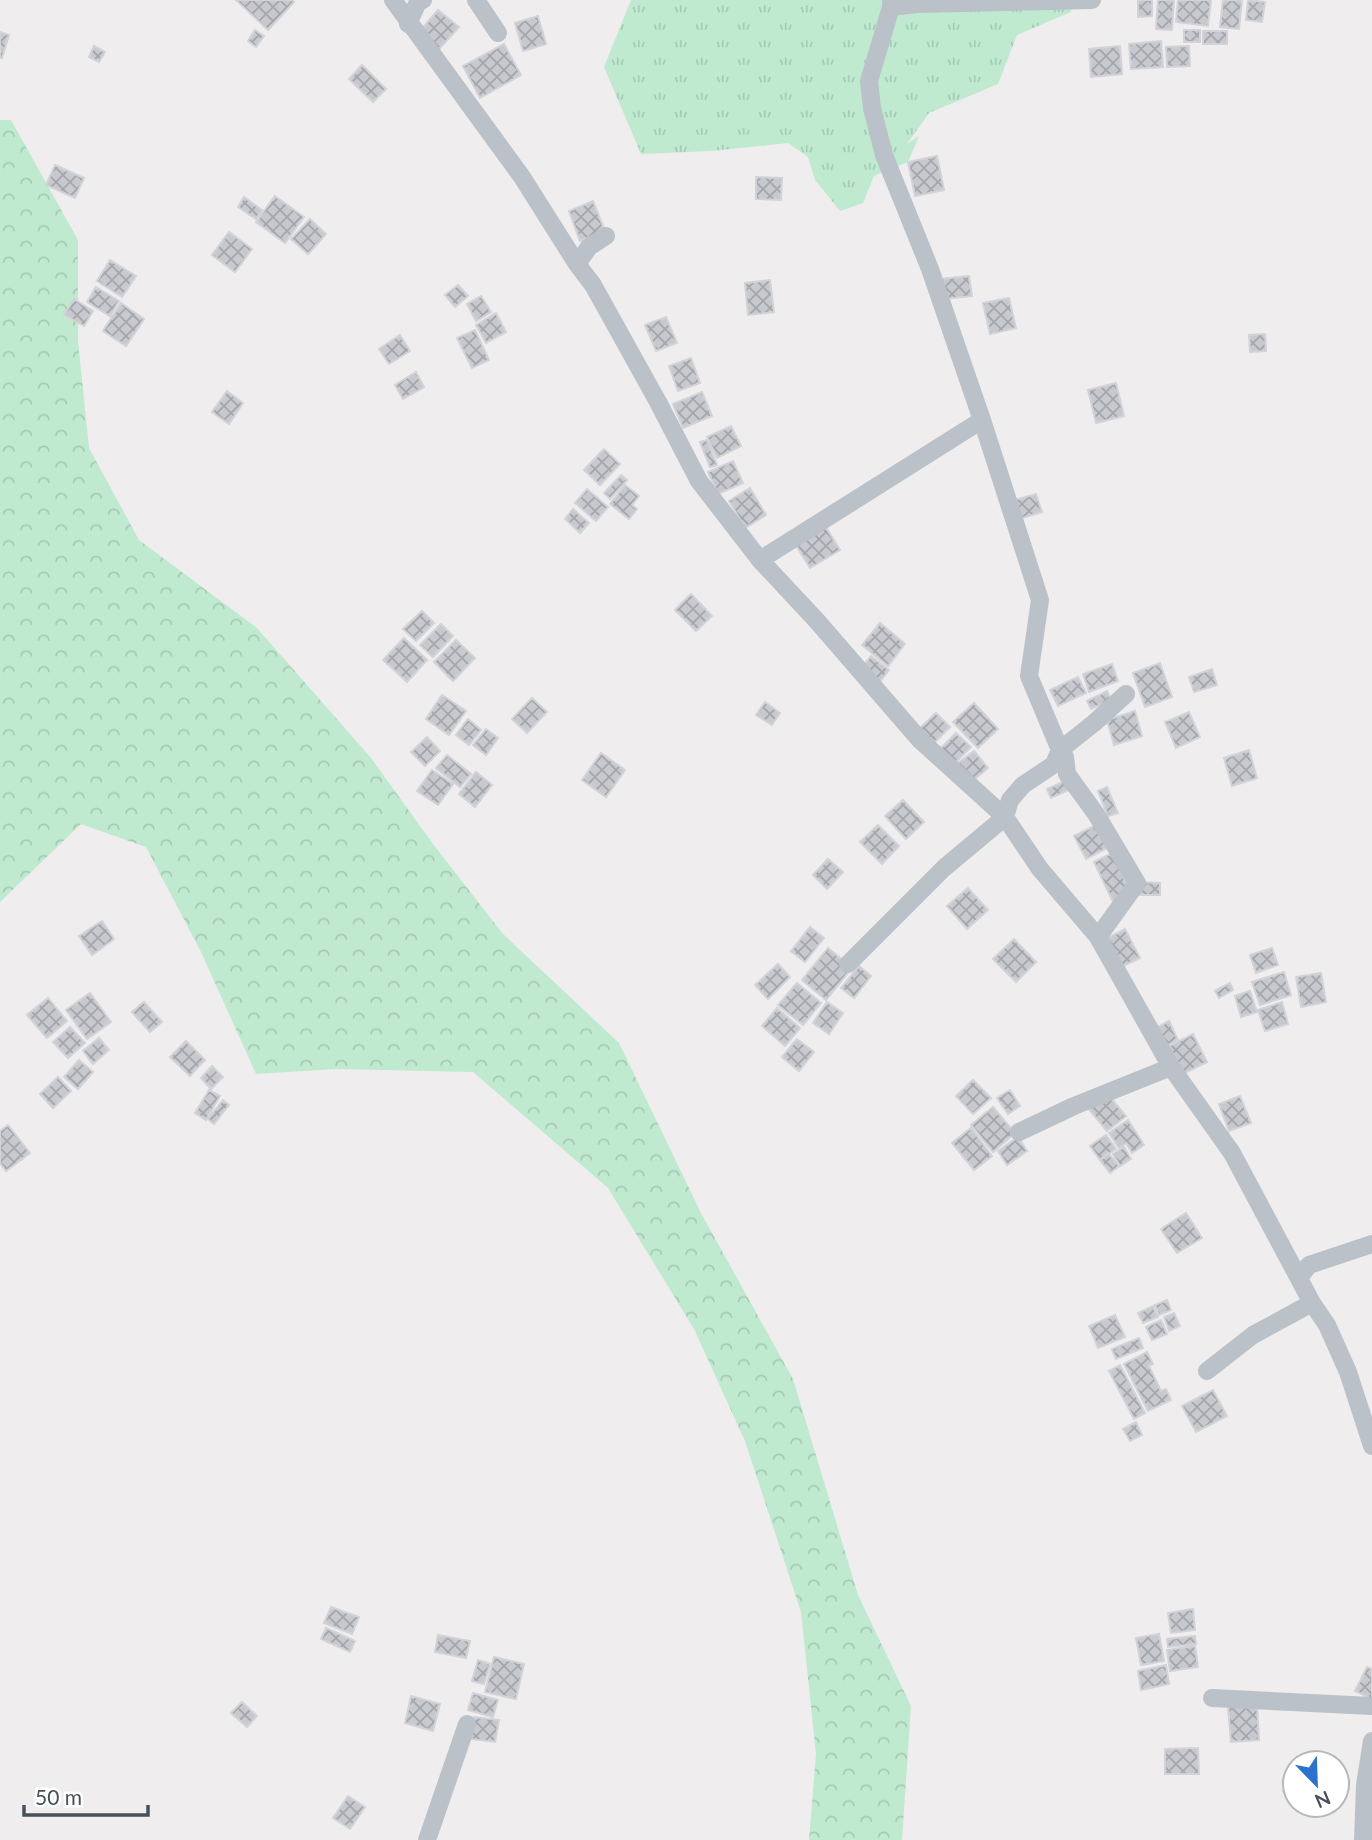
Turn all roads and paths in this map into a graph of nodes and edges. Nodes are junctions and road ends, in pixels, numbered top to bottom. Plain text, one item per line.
1 (393, 0) edge
2 (423, 0) edge
3 (476, 0) edge
4 (1092, 0) edge
5 (891, 4) edge
6 (408, 24) junction
7 (498, 33) dead end
8 (606, 236) dead end
9 (577, 264) junction
10 (982, 420) junction
11 (760, 560) junction
12 (1126, 694) dead end
13 (1063, 753) junction
14 (1005, 817) junction
15 (1098, 937) junction
16 (848, 964) dead end
17 (1171, 1067) junction
18 (1019, 1132) dead end
19 (1372, 1244) edge
20 (1299, 1278) junction
21 (1312, 1303) junction
22 (1207, 1371) dead end
23 (1372, 1446) edge
24 (1212, 1698) dead end
25 (1372, 1706) edge
26 (467, 1724) dead end
27 (1372, 1741) edge
28 (427, 1840) edge
29 (1363, 1840) edge

1 - 6 street
2 - 6 street
3 - 7 street
4 - 5 street
5 - 10 street
6 - 9 street
8 - 9 street
9 - 11 street
10 - 11 street
10 - 13 street
11 - 14 street
12 - 13 street
13 - 14 street
13 - 15 street
14 - 15 street
14 - 16 street
15 - 17 street
17 - 18 street
17 - 20 street
19 - 20 street
20 - 21 street
21 - 22 street
21 - 23 street
24 - 25 street
26 - 28 street
27 - 29 street

